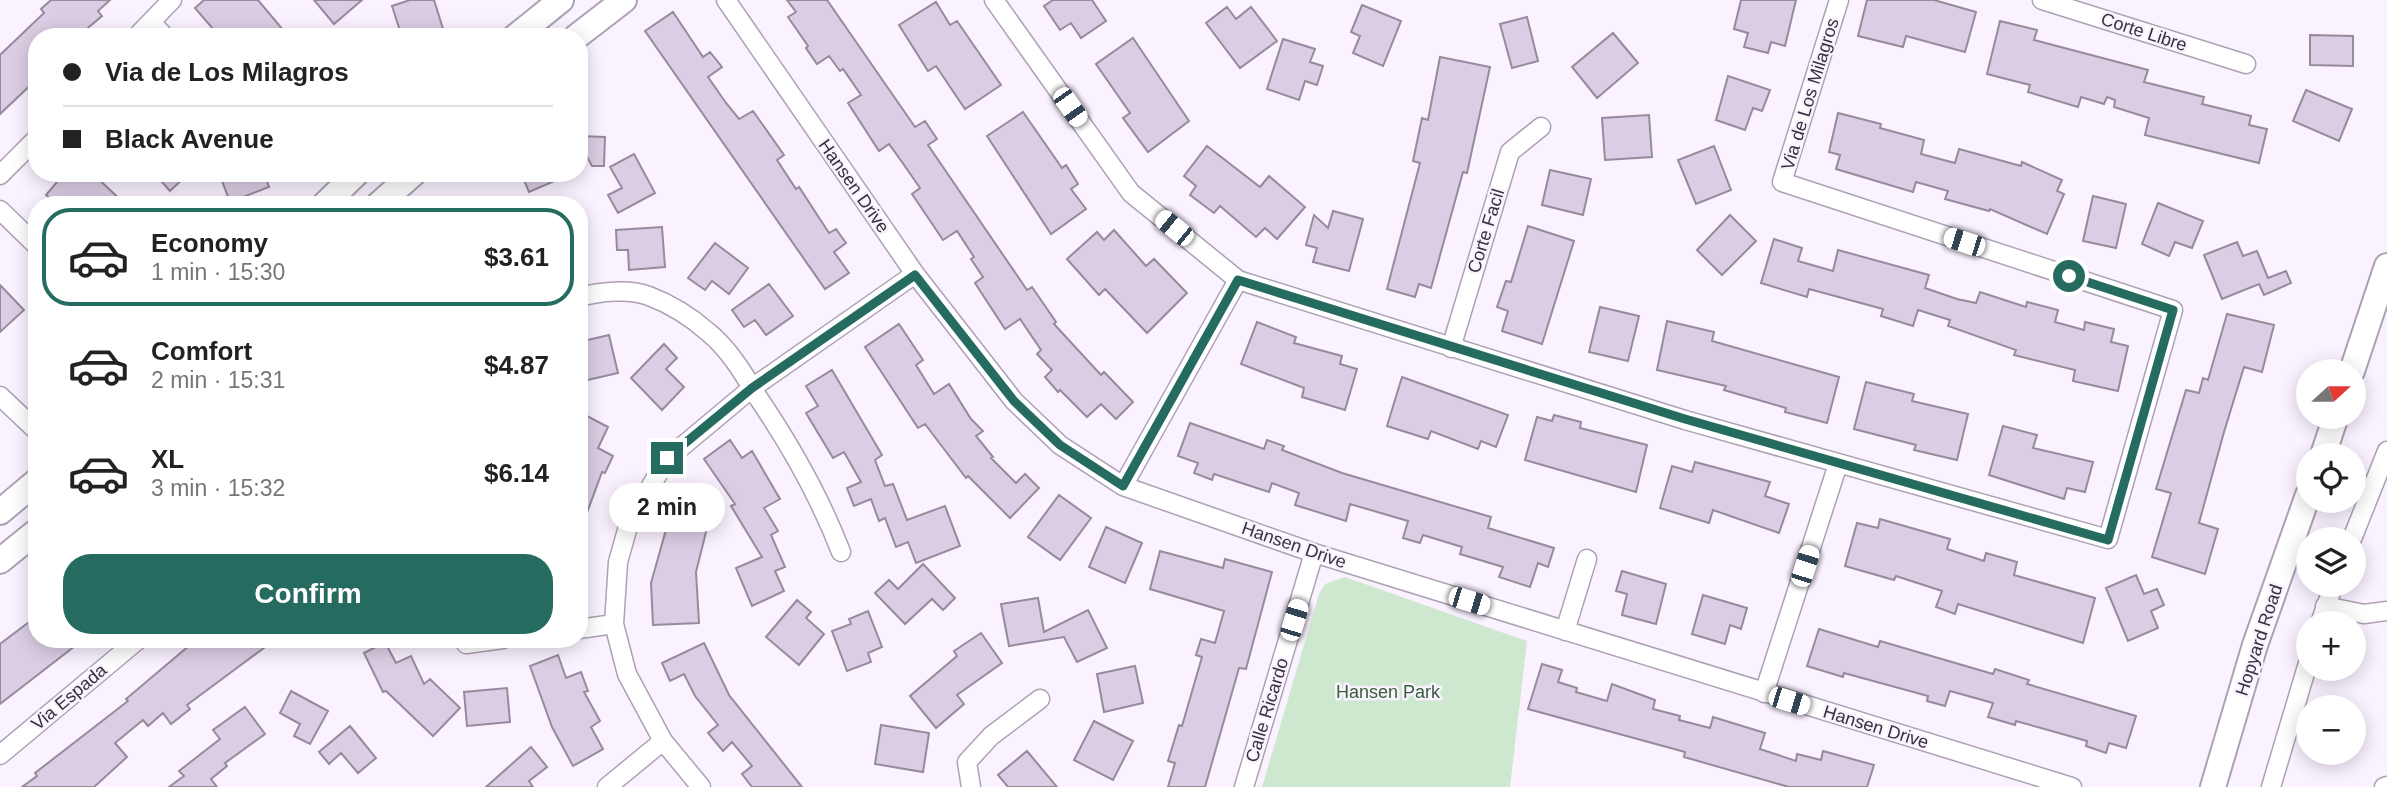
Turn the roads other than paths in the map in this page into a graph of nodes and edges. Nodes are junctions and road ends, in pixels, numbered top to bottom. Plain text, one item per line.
1 (172, 0) edge
2 (561, 0) edge
3 (624, 0) edge
4 (726, 0) edge
5 (994, 0) edge
6 (1839, 0) edge
7 (2042, 0) edge
8 (151, 22) junction
9 (145, 28) edge
10 (157, 28) edge
11 (526, 28) edge
12 (588, 28) edge
13 (2246, 64) dead end
14 (1541, 127) dead end
15 (28, 147) edge
16 (0, 175) edge
17 (348, 182) edge
18 (404, 182) edge
19 (333, 196) edge
20 (388, 196) edge
21 (0, 210) edge
22 (28, 237) edge
23 (2387, 266) edge
24 (915, 275) junction
25 (1238, 280) junction
26 (588, 294) edge
27 (2381, 309) edge
28 (1451, 348) junction
29 (2358, 359) edge
30 (752, 388) junction
31 (0, 396) edge
32 (28, 422) edge
33 (2387, 451) edge
34 (1838, 464) junction
35 (1123, 486) junction
36 (28, 489) edge
37 (0, 512) edge
38 (2302, 513) edge
39 (2357, 527) edge
40 (28, 538) edge
41 (841, 552) dead end
42 (1314, 553) junction
43 (1587, 559) dead end
44 (0, 561) edge
45 (2387, 611) edge
46 (2366, 614) edge
47 (614, 624) junction
48 (588, 628) edge
49 (1565, 631) junction
50 (128, 648) edge
51 (2303, 681) edge
52 (1764, 693) junction
53 (1040, 699) dead end
54 (663, 741) junction
55 (0, 755) edge
56 (607, 787) edge
57 (701, 787) edge
58 (971, 787) edge
59 (1244, 787) edge
60 (2072, 787) edge
61 (2213, 787) edge
62 (2271, 787) edge

1 - 8 street
2 - 11 main road
3 - 12 main road
4 - 24 street, Hansen Drive
5 - 25 street
6 - 34 street, Via de Los Milagros
7 - 13 street, Corte Libre
8 - 9 street
8 - 10 street
14 - 28 street, Corte Facil
15 - 16 street
17 - 19 main road
18 - 20 main road
21 - 22 street
23 - 27 main road
24 - 30 street
24 - 35 street, Hansen Drive
25 - 28 street
25 - 35 street
26 - 30 street
27 - 29 main road
28 - 34 street
30 - 41 street
30 - 47 street
31 - 32 street
33 - 39 street
34 - 52 street
35 - 42 street, Hansen Drive
36 - 37 main road
38 - 61 main road, Hopyard Road
40 - 44 main road
42 - 49 street, Hansen Drive
42 - 59 street, Calle Ricardo
43 - 49 street
45 - 46 street
47 - 48 street
47 - 54 street
49 - 52 street, Hansen Drive
50 - 55 street, Via Espada
51 - 62 street
52 - 60 street, Hansen Drive
53 - 58 street
54 - 56 street
54 - 57 street

